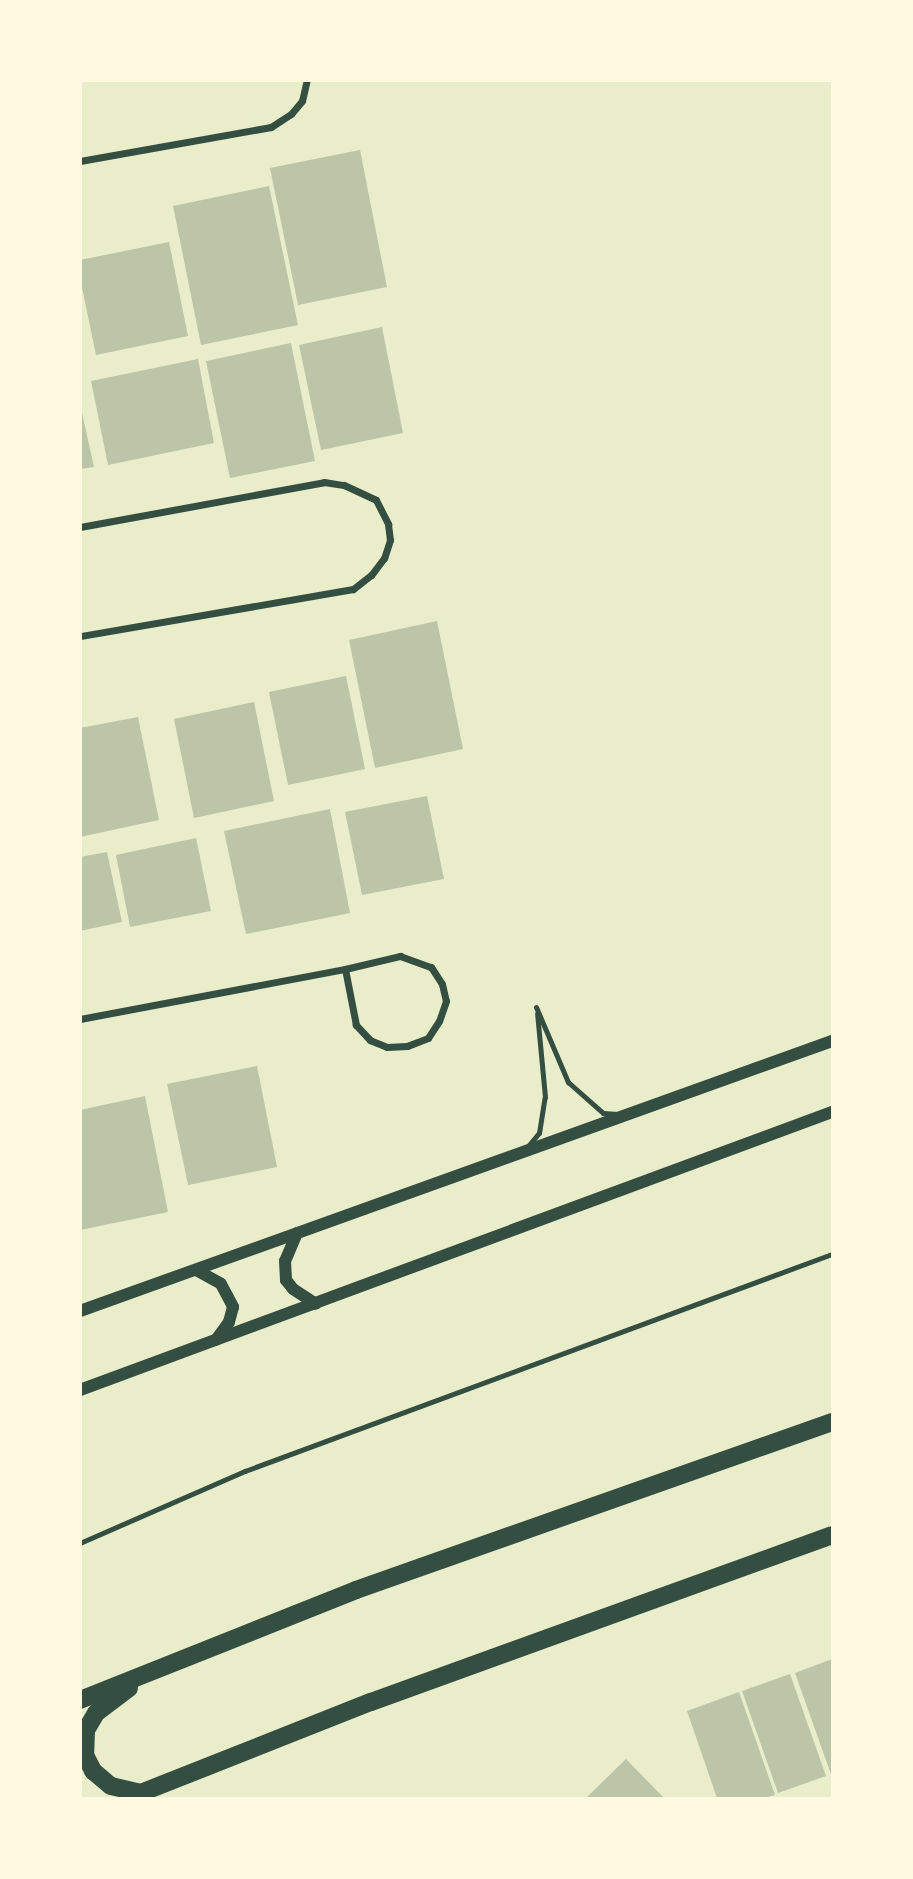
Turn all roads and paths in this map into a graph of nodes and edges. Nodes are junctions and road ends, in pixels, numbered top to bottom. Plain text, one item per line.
1 (307, 80) edge
2 (80, 161) edge
3 (80, 527) edge
4 (80, 636) edge
5 (345, 969) junction
6 (80, 1019) edge
7 (832, 1041) edge
8 (832, 1112) edge
9 (631, 1114) junction
10 (522, 1153) junction
11 (297, 1233) junction
12 (832, 1254) edge
13 (198, 1271) junction
14 (316, 1304) junction
15 (80, 1311) edge
16 (216, 1340) junction
17 (80, 1390) edge
18 (832, 1422) edge
19 (832, 1535) edge
20 (80, 1543) edge
21 (143, 1678) junction
22 (80, 1700) edge
23 (134, 1796) edge

1 - 2 street
3 - 4 street
5 - 5 street
5 - 6 street
7 - 9 street
8 - 14 street
9 - 10 street
9 - 10 lane
10 - 11 street
11 - 13 street
11 - 14 street
12 - 20 path
13 - 15 street
13 - 16 street
14 - 16 street
16 - 17 street
18 - 21 main road
19 - 23 main road
21 - 22 main road
21 - 23 main road

